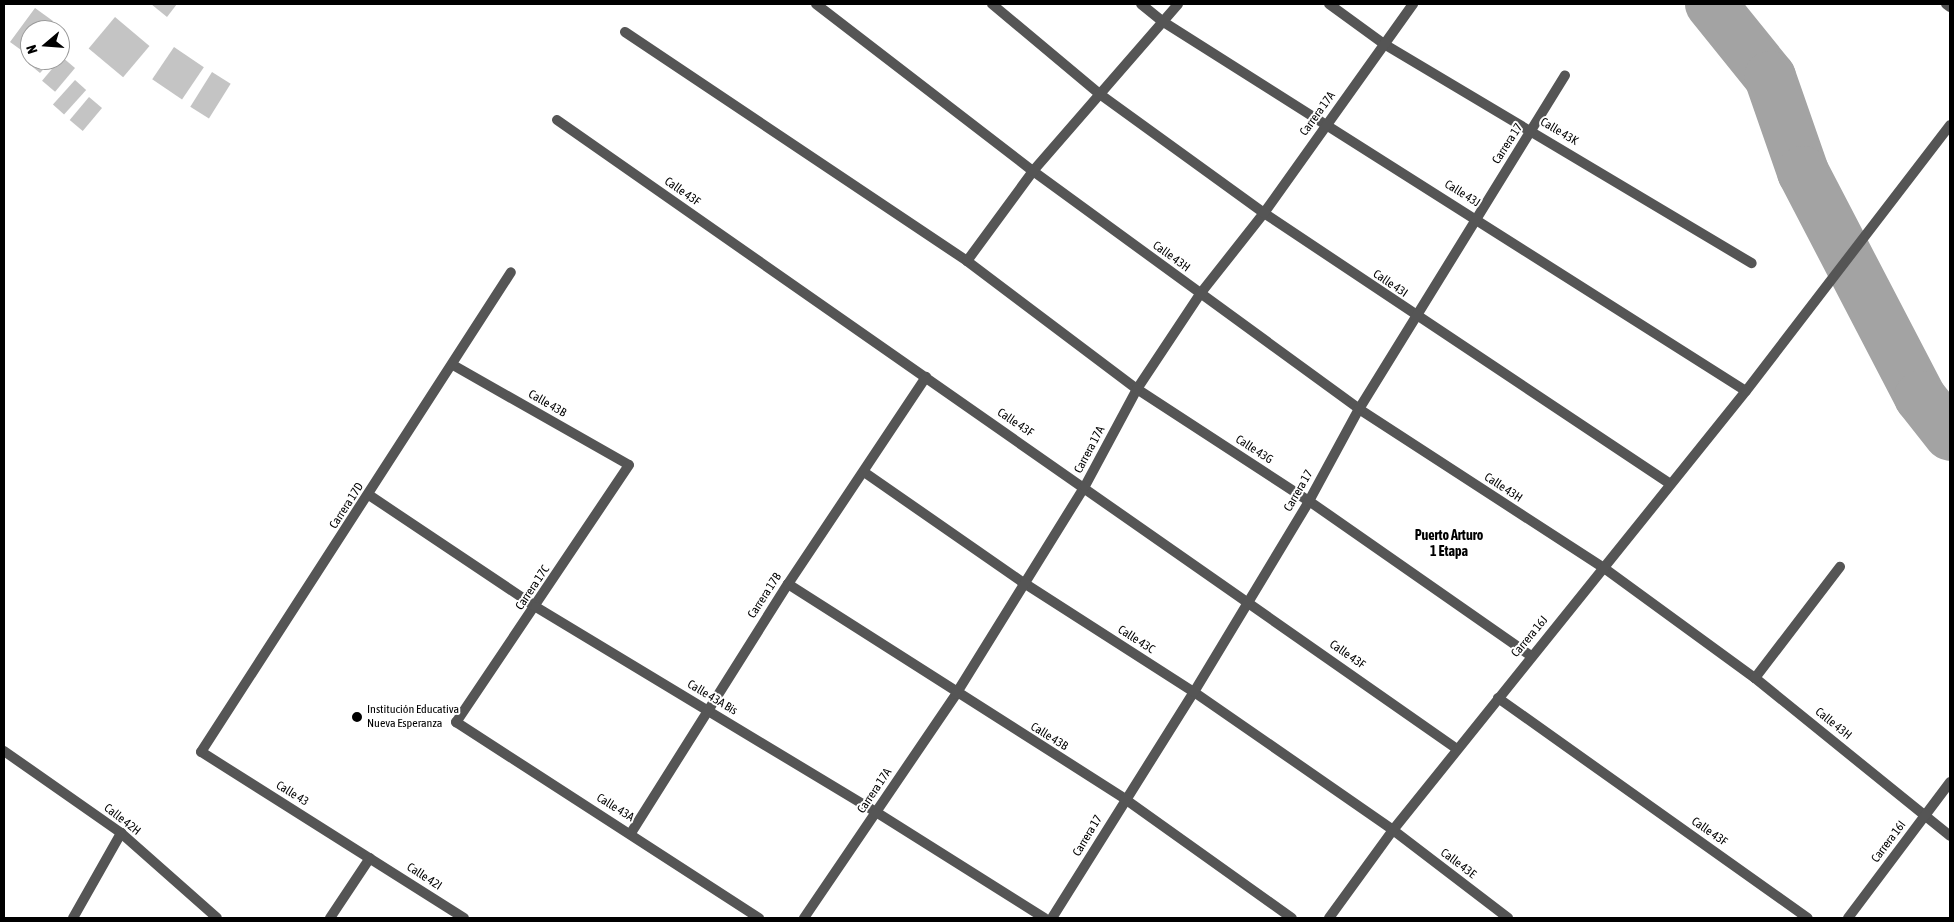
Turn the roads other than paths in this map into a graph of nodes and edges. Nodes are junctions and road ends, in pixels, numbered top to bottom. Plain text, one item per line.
1 (816, 4) edge
2 (992, 4) edge
3 (1141, 4) edge
4 (1178, 4) edge
5 (1329, 4) edge
6 (1413, 4) edge
7 (1946, 4) edge
8 (1950, 8) edge
9 (1162, 21) junction
10 (625, 32) dead end
11 (1384, 44) junction
12 (1564, 75) dead end
13 (1101, 95) junction
14 (557, 120) dead end
15 (1326, 122) junction
16 (1532, 130) junction
17 (1948, 130) edge
18 (1033, 172) junction
19 (1264, 213) junction
20 (1475, 217) junction
21 (967, 261) junction
22 (1752, 263) dead end
23 (511, 272) dead end
24 (1200, 294) junction
25 (1415, 316) junction
26 (453, 365) junction
27 (926, 377) junction
28 (1137, 389) junction
29 (1746, 391) junction
30 (1359, 409) junction
31 (629, 465) joint
32 (864, 472) junction
33 (1670, 484) junction
34 (1085, 486) junction
35 (369, 495) junction
36 (1309, 501) junction
37 (1840, 567) dead end
38 (1604, 568) junction
39 (1024, 583) junction
40 (788, 584) junction
41 (1249, 601) junction
42 (536, 607) junction
43 (1531, 656) junction
44 (1755, 678) junction
45 (1194, 692) junction
46 (956, 694) junction
47 (1498, 698) junction
48 (708, 710) junction
49 (456, 722) joint
50 (1457, 749) junction
51 (4, 750) edge
52 (200, 752) joint
53 (1950, 782) edge
54 (1124, 800) junction
55 (876, 812) junction
56 (1925, 814) junction
57 (1393, 830) junction
58 (120, 833) junction
59 (631, 833) junction
60 (1950, 836) edge
61 (370, 858) junction
62 (73, 918) edge
63 (217, 918) edge
64 (330, 918) edge
65 (464, 918) edge
66 (759, 918) edge
67 (804, 918) edge
68 (1044, 918) edge
69 (1052, 918) edge
70 (1292, 918) edge
71 (1328, 918) edge
72 (1508, 918) edge
73 (1808, 918) edge
74 (1848, 918) edge

1 - 18 street, Calle 43H
2 - 13 street, Calle 43I
3 - 9 street, Calle 43J
4 - 9 street
5 - 11 street, Calle 43K
6 - 11 street, Carrera 17A
7 - 8 street
9 - 13 street
9 - 15 street, Calle 43J
10 - 21 street, Calle 43G
11 - 15 street, Carrera 17A
11 - 16 street, Calle 43K
12 - 16 street, Carrera 17
13 - 18 street
13 - 19 street, Calle 43I
14 - 27 street, Calle 43F
15 - 19 street, Carrera 17A
15 - 20 street, Calle 43J
16 - 20 street, Carrera 17
16 - 22 street, Calle 43K
17 - 29 street, Carrera 16J
18 - 21 street
18 - 24 street, Calle 43H
19 - 24 street, Carrera 17A
19 - 25 street, Calle 43I
20 - 25 street, Carrera 17
20 - 29 street, Calle 43J
21 - 28 street, Calle 43G
23 - 26 street, Carrera 17D
24 - 28 street, Carrera 17A
24 - 30 street, Calle 43H
25 - 30 street, Carrera 17
25 - 33 street, Calle 43I
26 - 31 street, Calle 43B
26 - 35 street, Carrera 17D
27 - 32 street, Carrera 17B
27 - 34 street, Calle 43F
28 - 34 street, Carrera 17A
28 - 36 street, Calle 43G
29 - 33 street, Carrera 16J
30 - 36 street, Carrera 17
30 - 38 street, Calle 43H
31 - 42 street, Carrera 17C
32 - 39 street, Calle 43C
32 - 40 street, Carrera 17B
33 - 38 street, Carrera 16J
34 - 39 street, Carrera 17A
34 - 41 street, Calle 43F
35 - 42 street, Calle 43A Bis
35 - 52 street, Carrera 17D
36 - 41 street, Carrera 17
36 - 43 street, Calle 43G
37 - 44 street
38 - 43 street, Carrera 16J
38 - 44 street, Calle 43H
39 - 45 street, Calle 43C
39 - 46 street, Carrera 17A
40 - 46 street, Calle 43B
40 - 48 street, Carrera 17B
41 - 45 street, Carrera 17
41 - 50 street, Calle 43F
42 - 48 street, Calle 43A Bis
42 - 49 street, Carrera 17C
43 - 47 street, Carrera 16J
44 - 56 street, Calle 43H
45 - 54 street, Carrera 17
45 - 57 street, Calle 43C
46 - 54 street, Calle 43B
46 - 55 street, Carrera 17A
47 - 50 street, Carrera 16J
47 - 73 street, Calle 43F
48 - 55 street, Calle 43A Bis
48 - 59 street, Carrera 17B
49 - 59 street, Calle 43A
50 - 57 street, Carrera 16J
51 - 58 street, Calle 42H
52 - 61 street, Calle 43
53 - 56 street, Carrera 16I
54 - 69 street, Carrera 17
54 - 70 street, Calle 43B
55 - 67 street, Carrera 17A
55 - 68 street, Calle 43A Bis
56 - 60 street, Calle 43H
56 - 74 street, Carrera 16I
57 - 71 street, Carrera 16J
57 - 72 street, Calle 43E
58 - 62 street
58 - 63 street, Calle 42H
59 - 66 street, Calle 43A
61 - 64 street
61 - 65 street, Calle 42I

